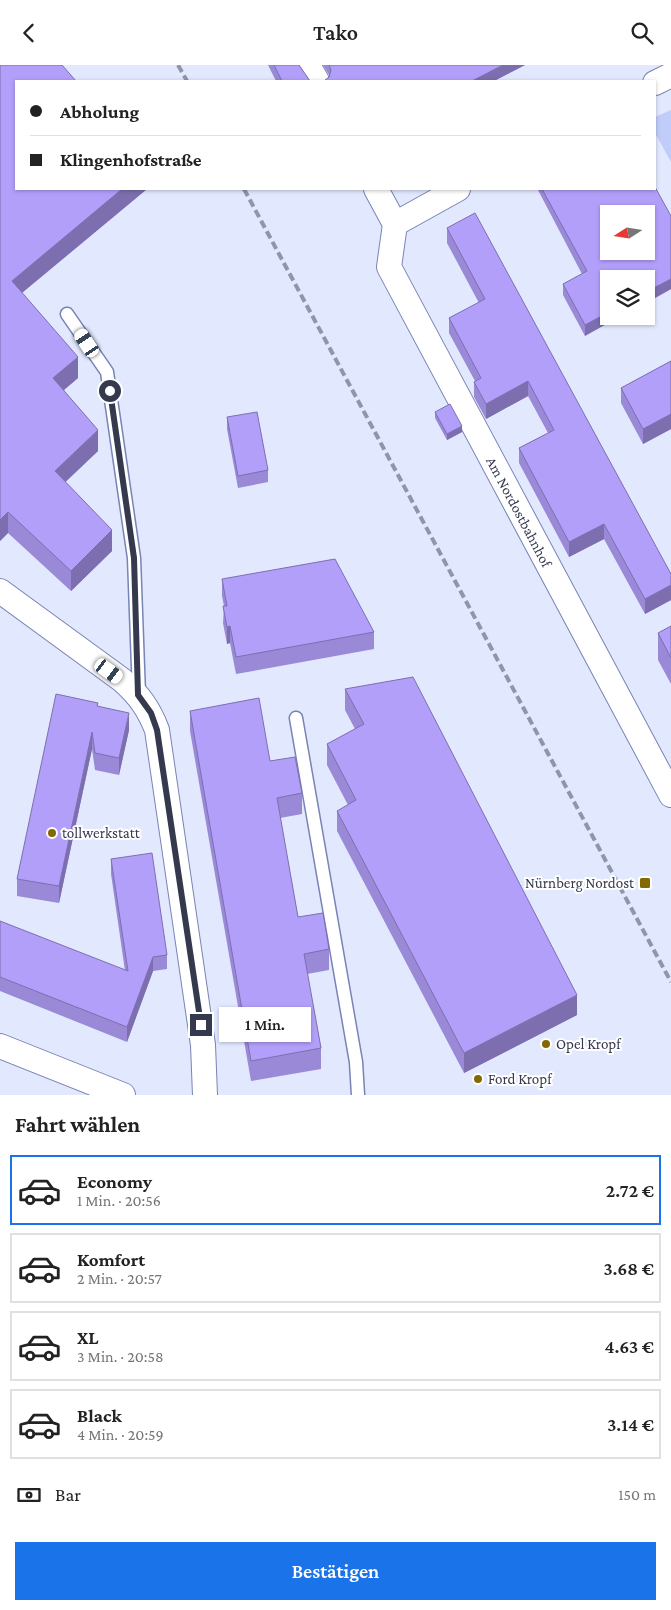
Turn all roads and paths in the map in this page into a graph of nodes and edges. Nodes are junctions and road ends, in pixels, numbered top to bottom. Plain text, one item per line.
1 (308, 65) edge
2 (671, 75) edge
3 (316, 80) edge
4 (656, 82) edge
5 (377, 190) edge
6 (456, 190) edge
7 (395, 224) junction
8 (67, 313) dead end
9 (0, 591) edge
10 (138, 695) junction
11 (296, 718) dead end
12 (671, 795) edge
13 (0, 1046) edge
14 (123, 1095) edge
15 (205, 1095) edge
16 (358, 1095) edge

1 - 3 street
2 - 4 street
5 - 7 street
6 - 7 street
7 - 12 street, Am Nordostbahnhof
8 - 10 lane
9 - 10 street
10 - 15 street
11 - 16 lane
13 - 14 street

